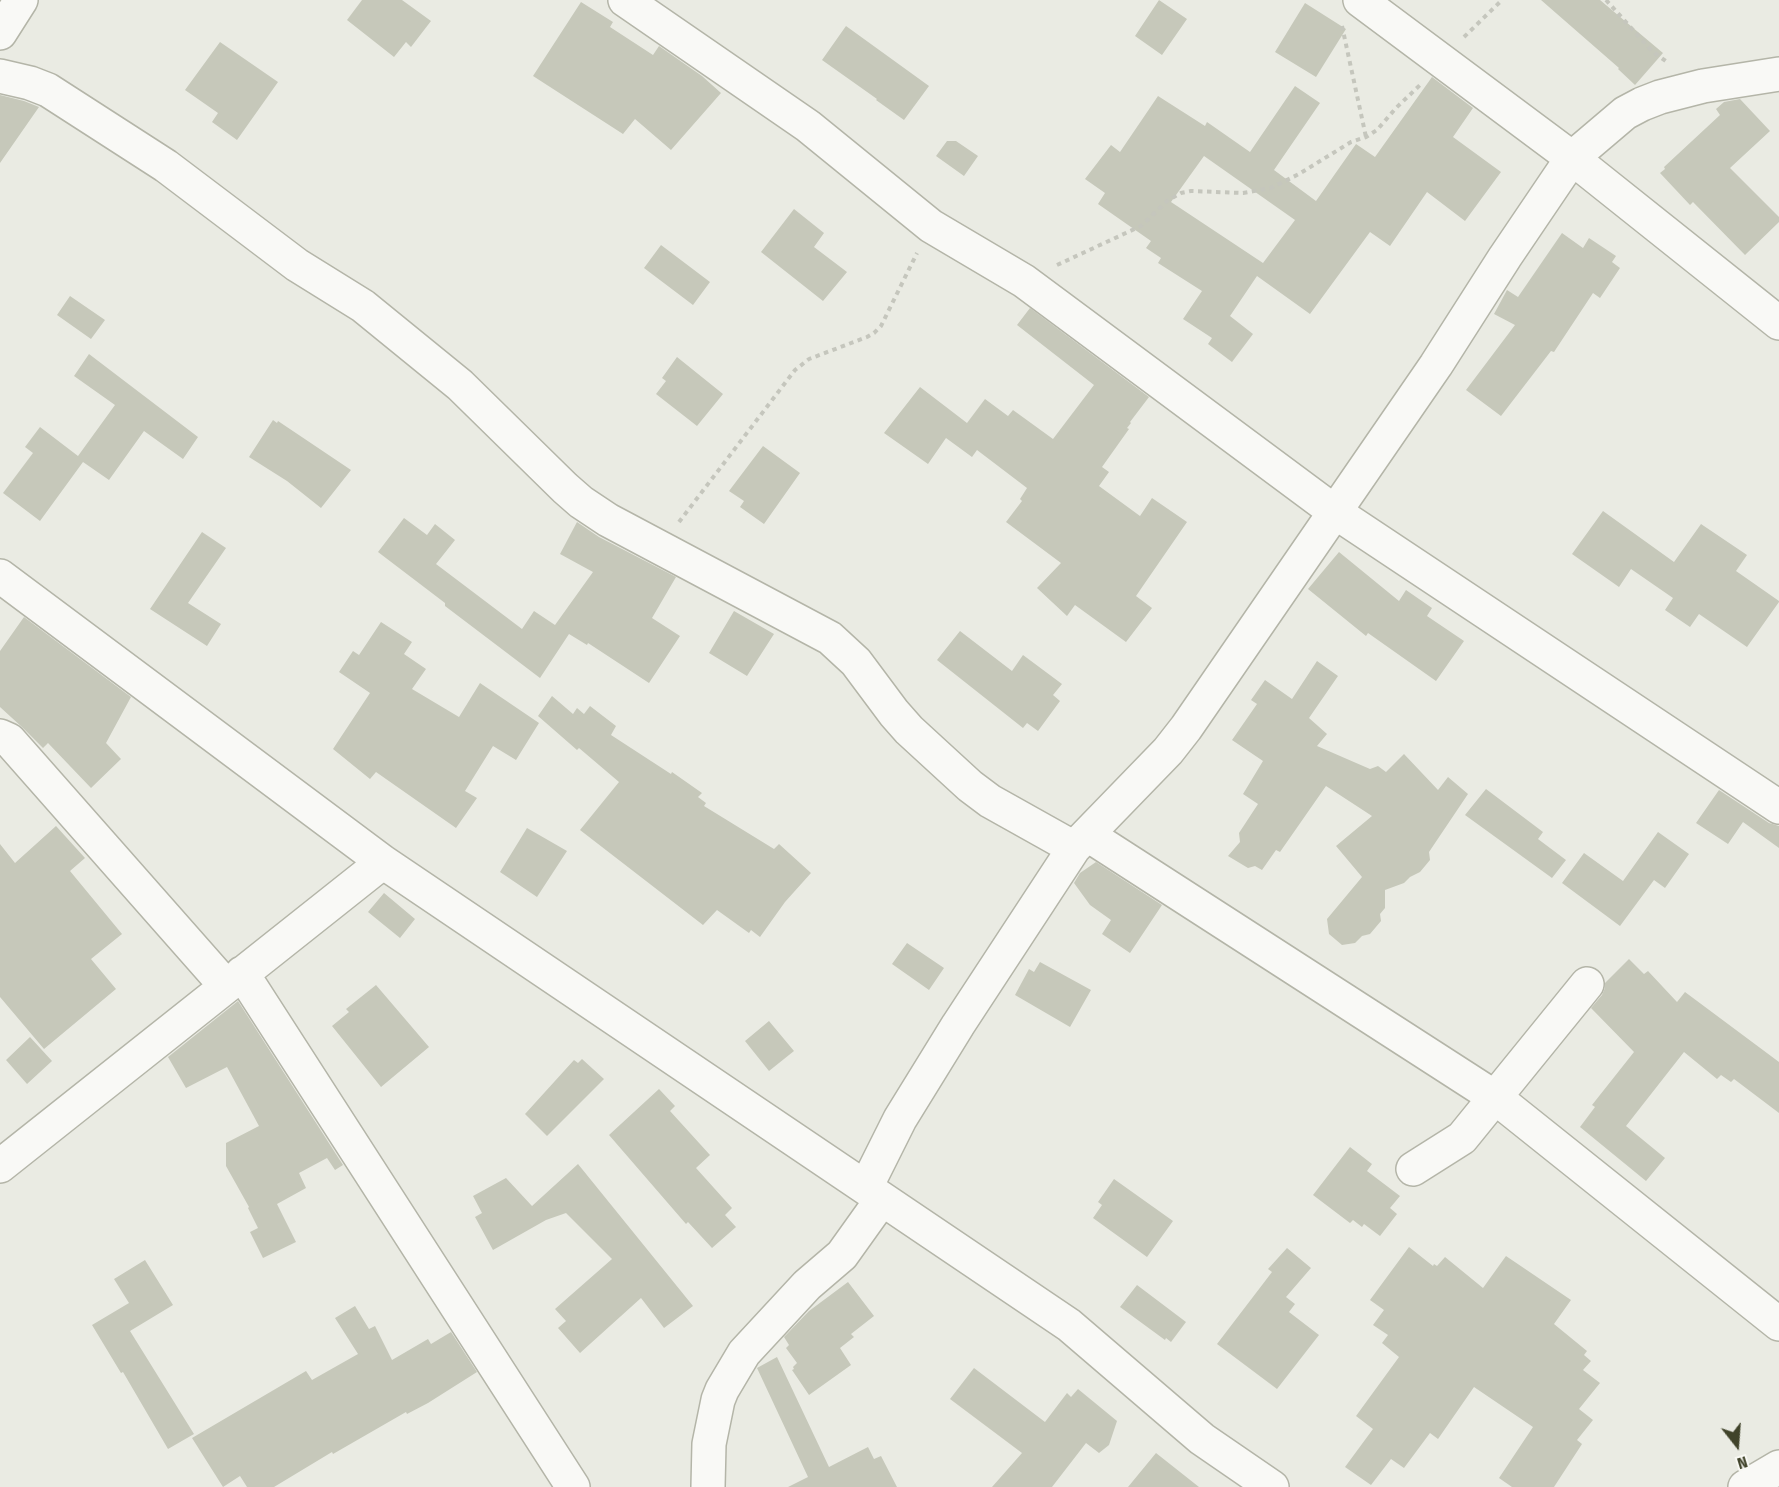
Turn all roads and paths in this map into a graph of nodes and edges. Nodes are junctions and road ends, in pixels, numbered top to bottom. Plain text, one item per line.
1 (21, 0) edge
2 (625, 0) edge
3 (1502, 0) edge
4 (1606, 0) edge
5 (1350, 8) edge
6 (0, 33) edge
7 (1443, 61) junction
8 (1779, 74) edge
9 (0, 76) edge
10 (1703, 86) junction
11 (1365, 137) junction
12 (1572, 158) junction
13 (931, 226) junction
14 (1024, 280) junction
15 (1779, 323) edge
16 (1335, 512) junction
17 (660, 548) junction
18 (0, 576) edge
19 (0, 736) edge
20 (1779, 807) edge
21 (1081, 842) junction
22 (383, 862) junction
23 (234, 980) junction
24 (1587, 984) dead end
25 (1496, 1098) junction
26 (0, 1166) edge
27 (1413, 1169) dead end
28 (874, 1193) junction
29 (1779, 1324) edge
30 (1779, 1467) edge
31 (573, 1487) edge
32 (708, 1487) edge
33 (1272, 1487) edge
34 (1745, 1487) edge

1 - 6 street
2 - 13 street
3 - 7 path
4 - 10 path
5 - 7 street
5 - 11 path
7 - 11 path
7 - 12 street
8 - 10 street
9 - 17 street
10 - 12 street
11 - 14 path
12 - 15 street
12 - 16 street
13 - 14 street
13 - 17 path
14 - 16 street
16 - 20 street
16 - 21 street
17 - 21 street
18 - 22 street
19 - 23 street
21 - 25 street
21 - 28 street
22 - 23 street
22 - 28 street
23 - 26 street
23 - 31 street
24 - 25 street
25 - 27 street
25 - 29 street
28 - 32 street
28 - 33 street
30 - 34 street

